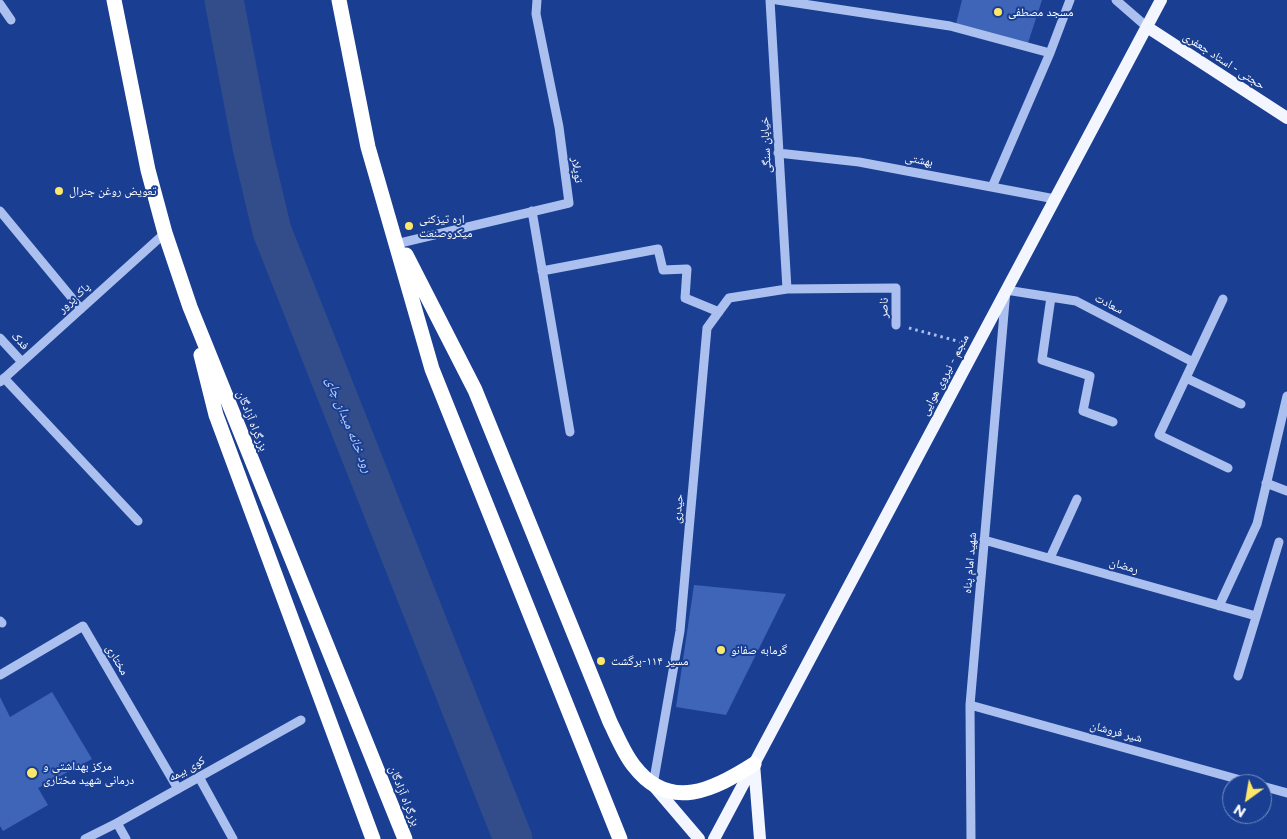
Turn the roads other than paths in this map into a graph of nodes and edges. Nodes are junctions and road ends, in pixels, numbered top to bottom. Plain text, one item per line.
1 (114, 0) edge
2 (339, 0) edge
3 (537, 0) edge
4 (770, 0) edge
5 (777, 0) edge
6 (1070, 0) edge
7 (1116, 0) edge
8 (1161, 0) edge
9 (0, 4) edge
10 (12, 20) dead end
11 (1146, 27) junction
12 (1050, 53) junction
13 (1287, 118) edge
14 (778, 152) junction
15 (992, 187) junction
16 (1055, 199) junction
17 (0, 211) edge
18 (532, 211) junction
19 (390, 224) junction
20 (165, 233) junction
21 (400, 242) junction
22 (542, 271) junction
23 (787, 289) junction
24 (1006, 290) junction
25 (1051, 297) junction
26 (1223, 299) dead end
27 (190, 307) junction
28 (81, 309) junction
29 (719, 312) junction
30 (896, 325) road end
31 (0, 338) edge
32 (22, 362) junction
33 (1193, 362) junction
34 (1186, 378) junction
35 (2, 380) edge
36 (1287, 396) edge
37 (1241, 404) dead end
38 (1113, 422) dead end
39 (570, 432) dead end
40 (1228, 468) dead end
41 (1266, 483) junction
42 (1287, 491) edge
43 (1077, 499) dead end
44 (138, 521) dead end
45 (984, 540) junction
46 (1279, 542) dead end
47 (1050, 558) junction
48 (1219, 606) junction
49 (1256, 616) junction
50 (0, 676) edge
51 (1238, 676) dead end
52 (970, 705) junction
53 (301, 720) dead end
54 (754, 764) junction
55 (1222, 775) edge
56 (199, 777) junction
57 (653, 785) junction
58 (1272, 788) edge
59 (178, 789) junction
60 (1286, 790) edge
61 (117, 823) junction
62 (85, 839) edge
63 (126, 839) edge
64 (233, 839) edge
65 (373, 839) edge
66 (405, 839) edge
67 (620, 839) edge
68 (699, 839) edge
69 (714, 839) edge
70 (760, 839) edge
71 (970, 839) edge

1 - 20 highway, بزرگراه آزادگان
2 - 19 highway
3 - 18 street, توپلار
4 - 14 street, خیابان سنگی
5 - 12 street
6 - 12 street
7 - 11 street
8 - 11 main road, منجم - نیروی هوایی
9 - 10 street
11 - 13 main road, حجتی - استاد جعفری
11 - 16 main road, منجم - نیروی هوایی
12 - 15 street
14 - 15 street, بهشتی
14 - 23 street, خیابان سنگی
15 - 16 street, بهشتی
16 - 24 main road, منجم - نیروی هوایی
17 - 28 street
18 - 21 street, توپلار
18 - 22 street
19 - 21 highway
19 - 67 highway
20 - 27 highway, بزرگراه آزادگان
20 - 28 street, پاک پرور
21 - 57 highway
22 - 29 street
22 - 39 street
23 - 29 street, حیدری
23 - 30 street, ناصر
24 - 25 street, سعادت
24 - 45 street, شهید امام پناه
24 - 54 main road, منجم - نیروی هوایی
25 - 33 street, سعادت
25 - 38 street
26 - 33 street
27 - 65 highway
27 - 66 highway, بزرگراه آزادگان
28 - 32 street, پاک پرور
29 - 57 street, حیدری
31 - 32 street, فدک
32 - 35 street, پاک پرور
33 - 34 street
34 - 37 street
34 - 40 street
35 - 44 street
36 - 41 street
41 - 42 street
41 - 48 street
43 - 47 street
45 - 47 street, رمضان
45 - 52 street, شهید امام پناه
46 - 49 street
47 - 48 street, رمضان
48 - 49 street, رمضان
49 - 51 street
50 - 59 street, مختاری
52 - 55 street, شیر فروشان
52 - 71 street, شهید امام پناه
53 - 56 street, کوی بیمه
54 - 57 highway
54 - 69 main road, منجم - نیروی هوایی
54 - 70 main road
56 - 59 street, کوی بیمه
56 - 64 street
57 - 68 main road
58 - 60 street
59 - 61 street, کوی بیمه
61 - 62 street, کوی بیمه
61 - 63 street

